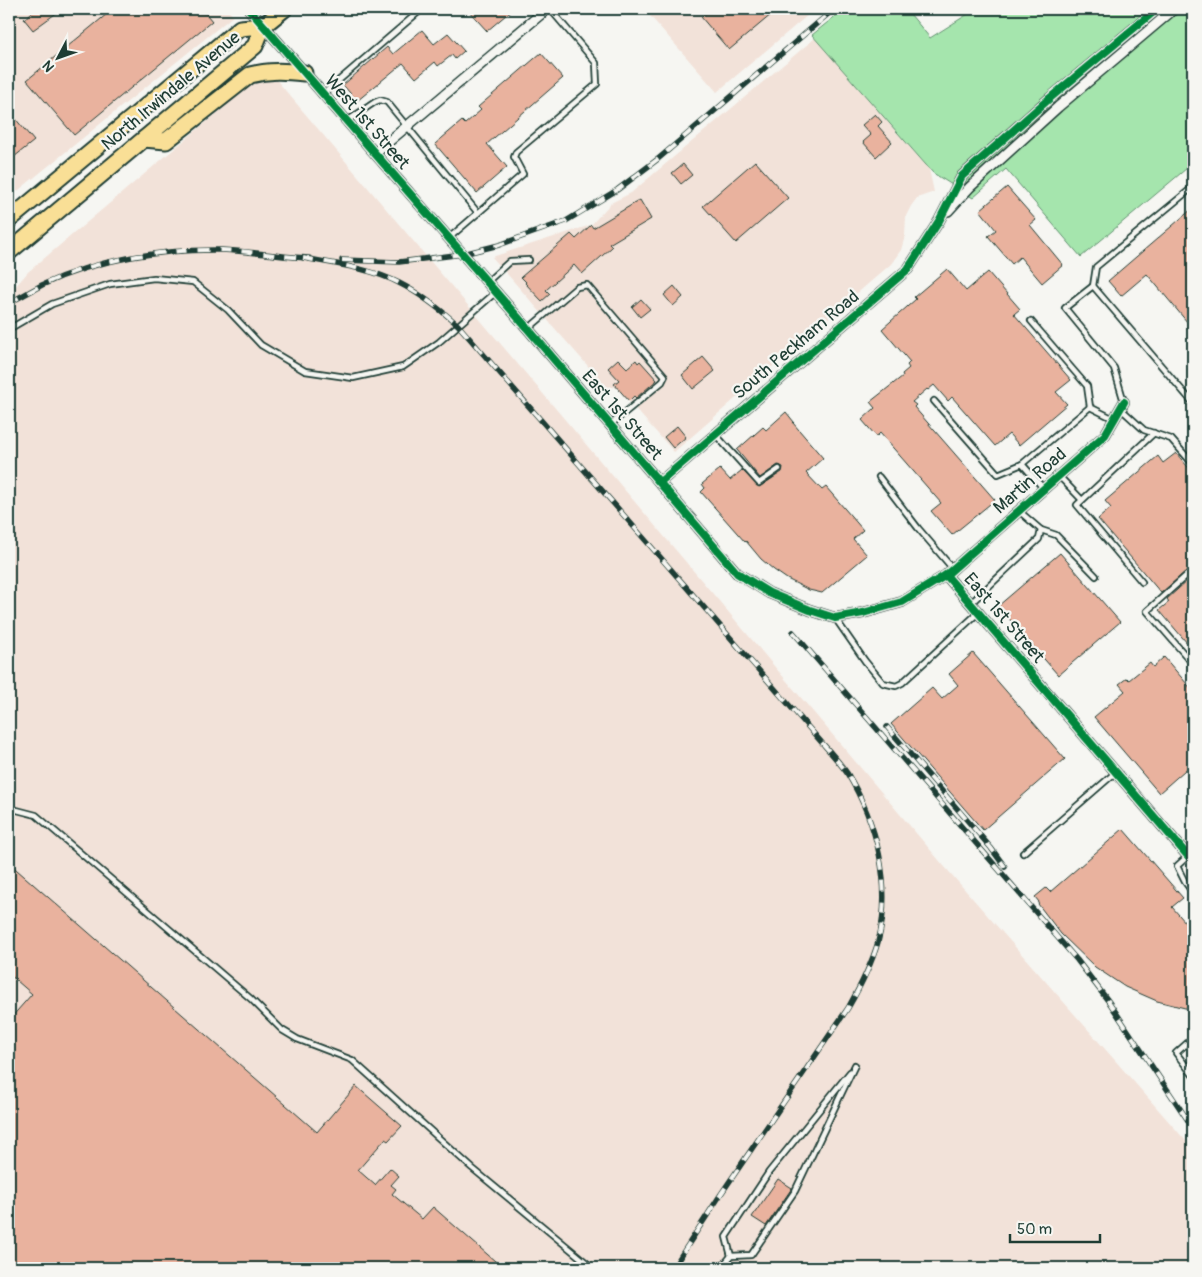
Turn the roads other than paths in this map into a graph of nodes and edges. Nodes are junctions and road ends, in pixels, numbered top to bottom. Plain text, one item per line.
1 (249, 9) edge
2 (284, 9) edge
3 (422, 9) edge
4 (548, 9) edge
5 (1157, 9) edge
6 (1174, 9) edge
7 (263, 26) junction
8 (304, 73) junction
9 (323, 94) junction
10 (346, 121) junction
11 (407, 126) junction
12 (144, 139) junction
13 (375, 153) junction
14 (1193, 188) edge
15 (478, 213) junction
16 (9, 220) edge
17 (939, 221) junction
18 (449, 238) junction
19 (9, 252) edge
20 (463, 254) joint
21 (529, 260) dead end
22 (487, 282) junction
23 (1093, 286) junction
24 (496, 292) junction
25 (1031, 321) dead end
26 (9, 329) edge
27 (528, 329) junction
28 (934, 401) dead end
29 (1193, 402) edge
30 (1122, 405) junction
31 (1090, 407) junction
32 (1114, 419) junction
33 (610, 425) junction
34 (1154, 433) junction
35 (715, 434) junction
36 (1022, 464) junction
37 (1193, 464) edge
38 (779, 469) dead end
39 (1059, 475) junction
40 (879, 477) dead end
41 (660, 482) junction
42 (1044, 488) junction
43 (1082, 500) junction
44 (1019, 510) junction
45 (1041, 530) junction
46 (949, 572) junction
47 (1193, 573) edge
48 (1096, 576) dead end
49 (1142, 582) dead end
50 (971, 603) junction
51 (979, 612) junction
52 (835, 618) junction
53 (1193, 664) edge
54 (1116, 772) junction
55 (9, 810) edge
56 (1023, 853) dead end
57 (1191, 853) edge
58 (1193, 893) edge
59 (1193, 1038) edge
60 (1193, 1075) edge
61 (731, 1256) junction
62 (593, 1268) edge
63 (721, 1268) edge

1 - 7 street, West 1st Street
2 - 7 main road
3 - 9 lane
4 - 11 street
4 - 15 lane
5 - 17 street
6 - 17 street
7 - 8 street, West 1st Street
7 - 12 main road, North Irwindale Avenue
7 - 16 main road, North Irwindale Avenue
8 - 9 street, West 1st Street
8 - 12 main road
9 - 10 street, West 1st Street
10 - 11 lane
10 - 13 street, West 1st Street
11 - 13 street
11 - 15 lane
12 - 19 main road, North Irwindale Avenue
13 - 18 street, West 1st Street
14 - 23 lane
15 - 18 lane
17 - 35 street, South Peckham Road
18 - 20 street, West 1st Street
20 - 22 street, East 1st Street
21 - 22 lane
22 - 24 street, East 1st Street
23 - 29 lane
23 - 30 lane
24 - 26 lane
24 - 27 street, East 1st Street
25 - 31 lane
27 - 33 street, East 1st Street
27 - 33 lane
28 - 36 lane
30 - 32 street, Martin Road
30 - 34 lane
31 - 32 lane
31 - 36 lane
32 - 39 street, Martin Road
33 - 41 street, East 1st Street
34 - 37 lane
34 - 43 lane
35 - 38 lane
35 - 41 street, South Peckham Road
36 - 42 lane
39 - 42 street, Martin Road
39 - 43 lane
40 - 46 lane
41 - 52 street, East 1st Street
42 - 44 street, Martin Road
43 - 49 lane
44 - 45 lane
44 - 46 street, Martin Road
45 - 48 lane
45 - 50 lane
46 - 50 street, East 1st Street
46 - 52 street, East 1st Street
47 - 53 lane
50 - 51 street, East 1st Street
51 - 52 lane
51 - 54 street, East 1st Street
54 - 56 lane
54 - 57 street, East 1st Street
55 - 62 lane
57 - 58 lane
59 - 60 lane
61 - 61 lane
61 - 63 lane

